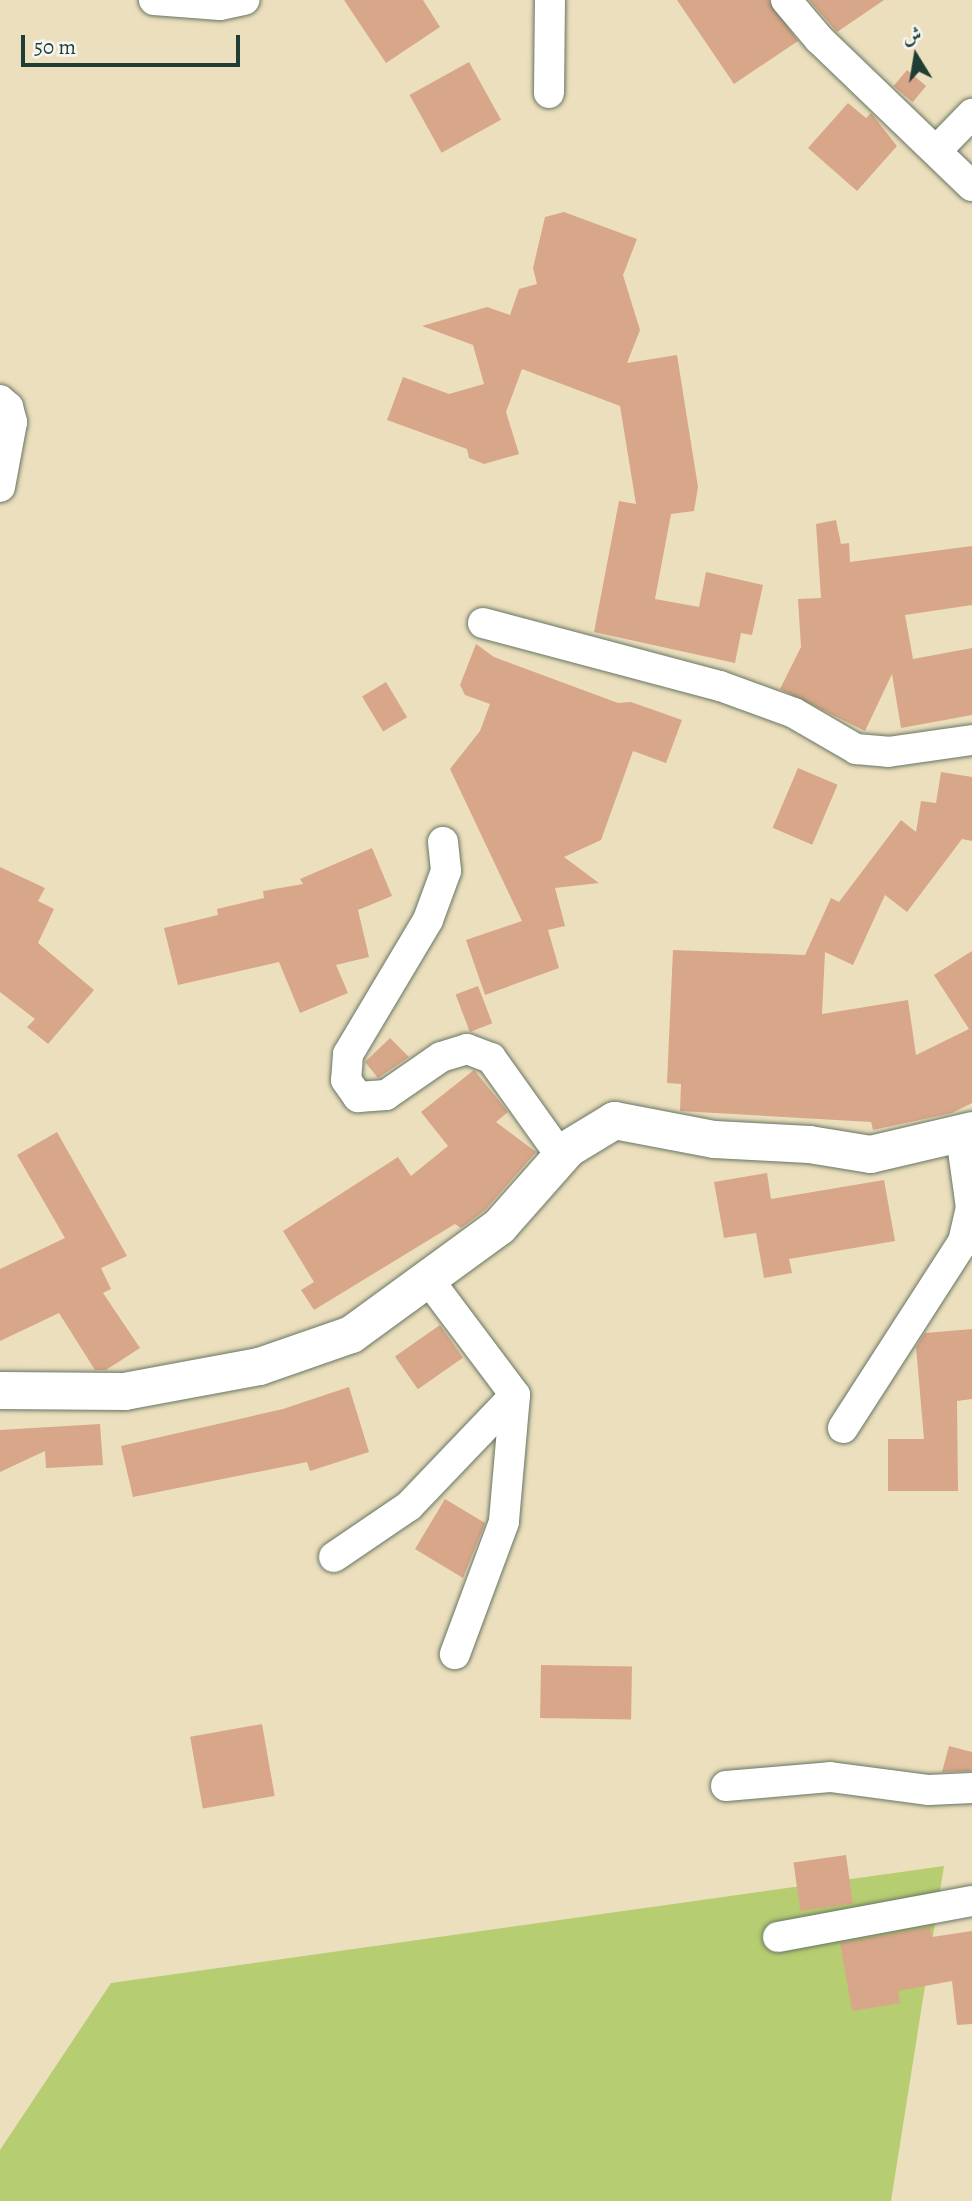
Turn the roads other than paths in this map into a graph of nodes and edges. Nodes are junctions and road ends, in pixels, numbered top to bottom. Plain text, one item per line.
1 (154, 0) edge
2 (244, 0) edge
3 (550, 0) edge
4 (786, 0) edge
5 (550, 93) dead end
6 (972, 114) edge
7 (936, 151) junction
8 (972, 186) edge
9 (0, 400) edge
10 (0, 487) edge
11 (483, 623) dead end
12 (972, 740) edge
13 (443, 842) dead end
14 (966, 1133) edge
15 (561, 1156) junction
16 (428, 1279) junction
17 (0, 1390) edge
18 (515, 1395) junction
19 (843, 1428) dead end
20 (334, 1557) dead end
21 (455, 1654) dead end
22 (726, 1786) dead end
23 (972, 1788) edge
24 (972, 1901) edge
25 (778, 1937) dead end

1 - 2 street
3 - 5 street
4 - 7 street
6 - 7 street
7 - 8 street
9 - 10 street
11 - 12 street
13 - 15 street
14 - 15 street
14 - 19 street
15 - 16 street
16 - 17 street
16 - 18 street
18 - 20 street
18 - 21 street
22 - 23 street
24 - 25 street

